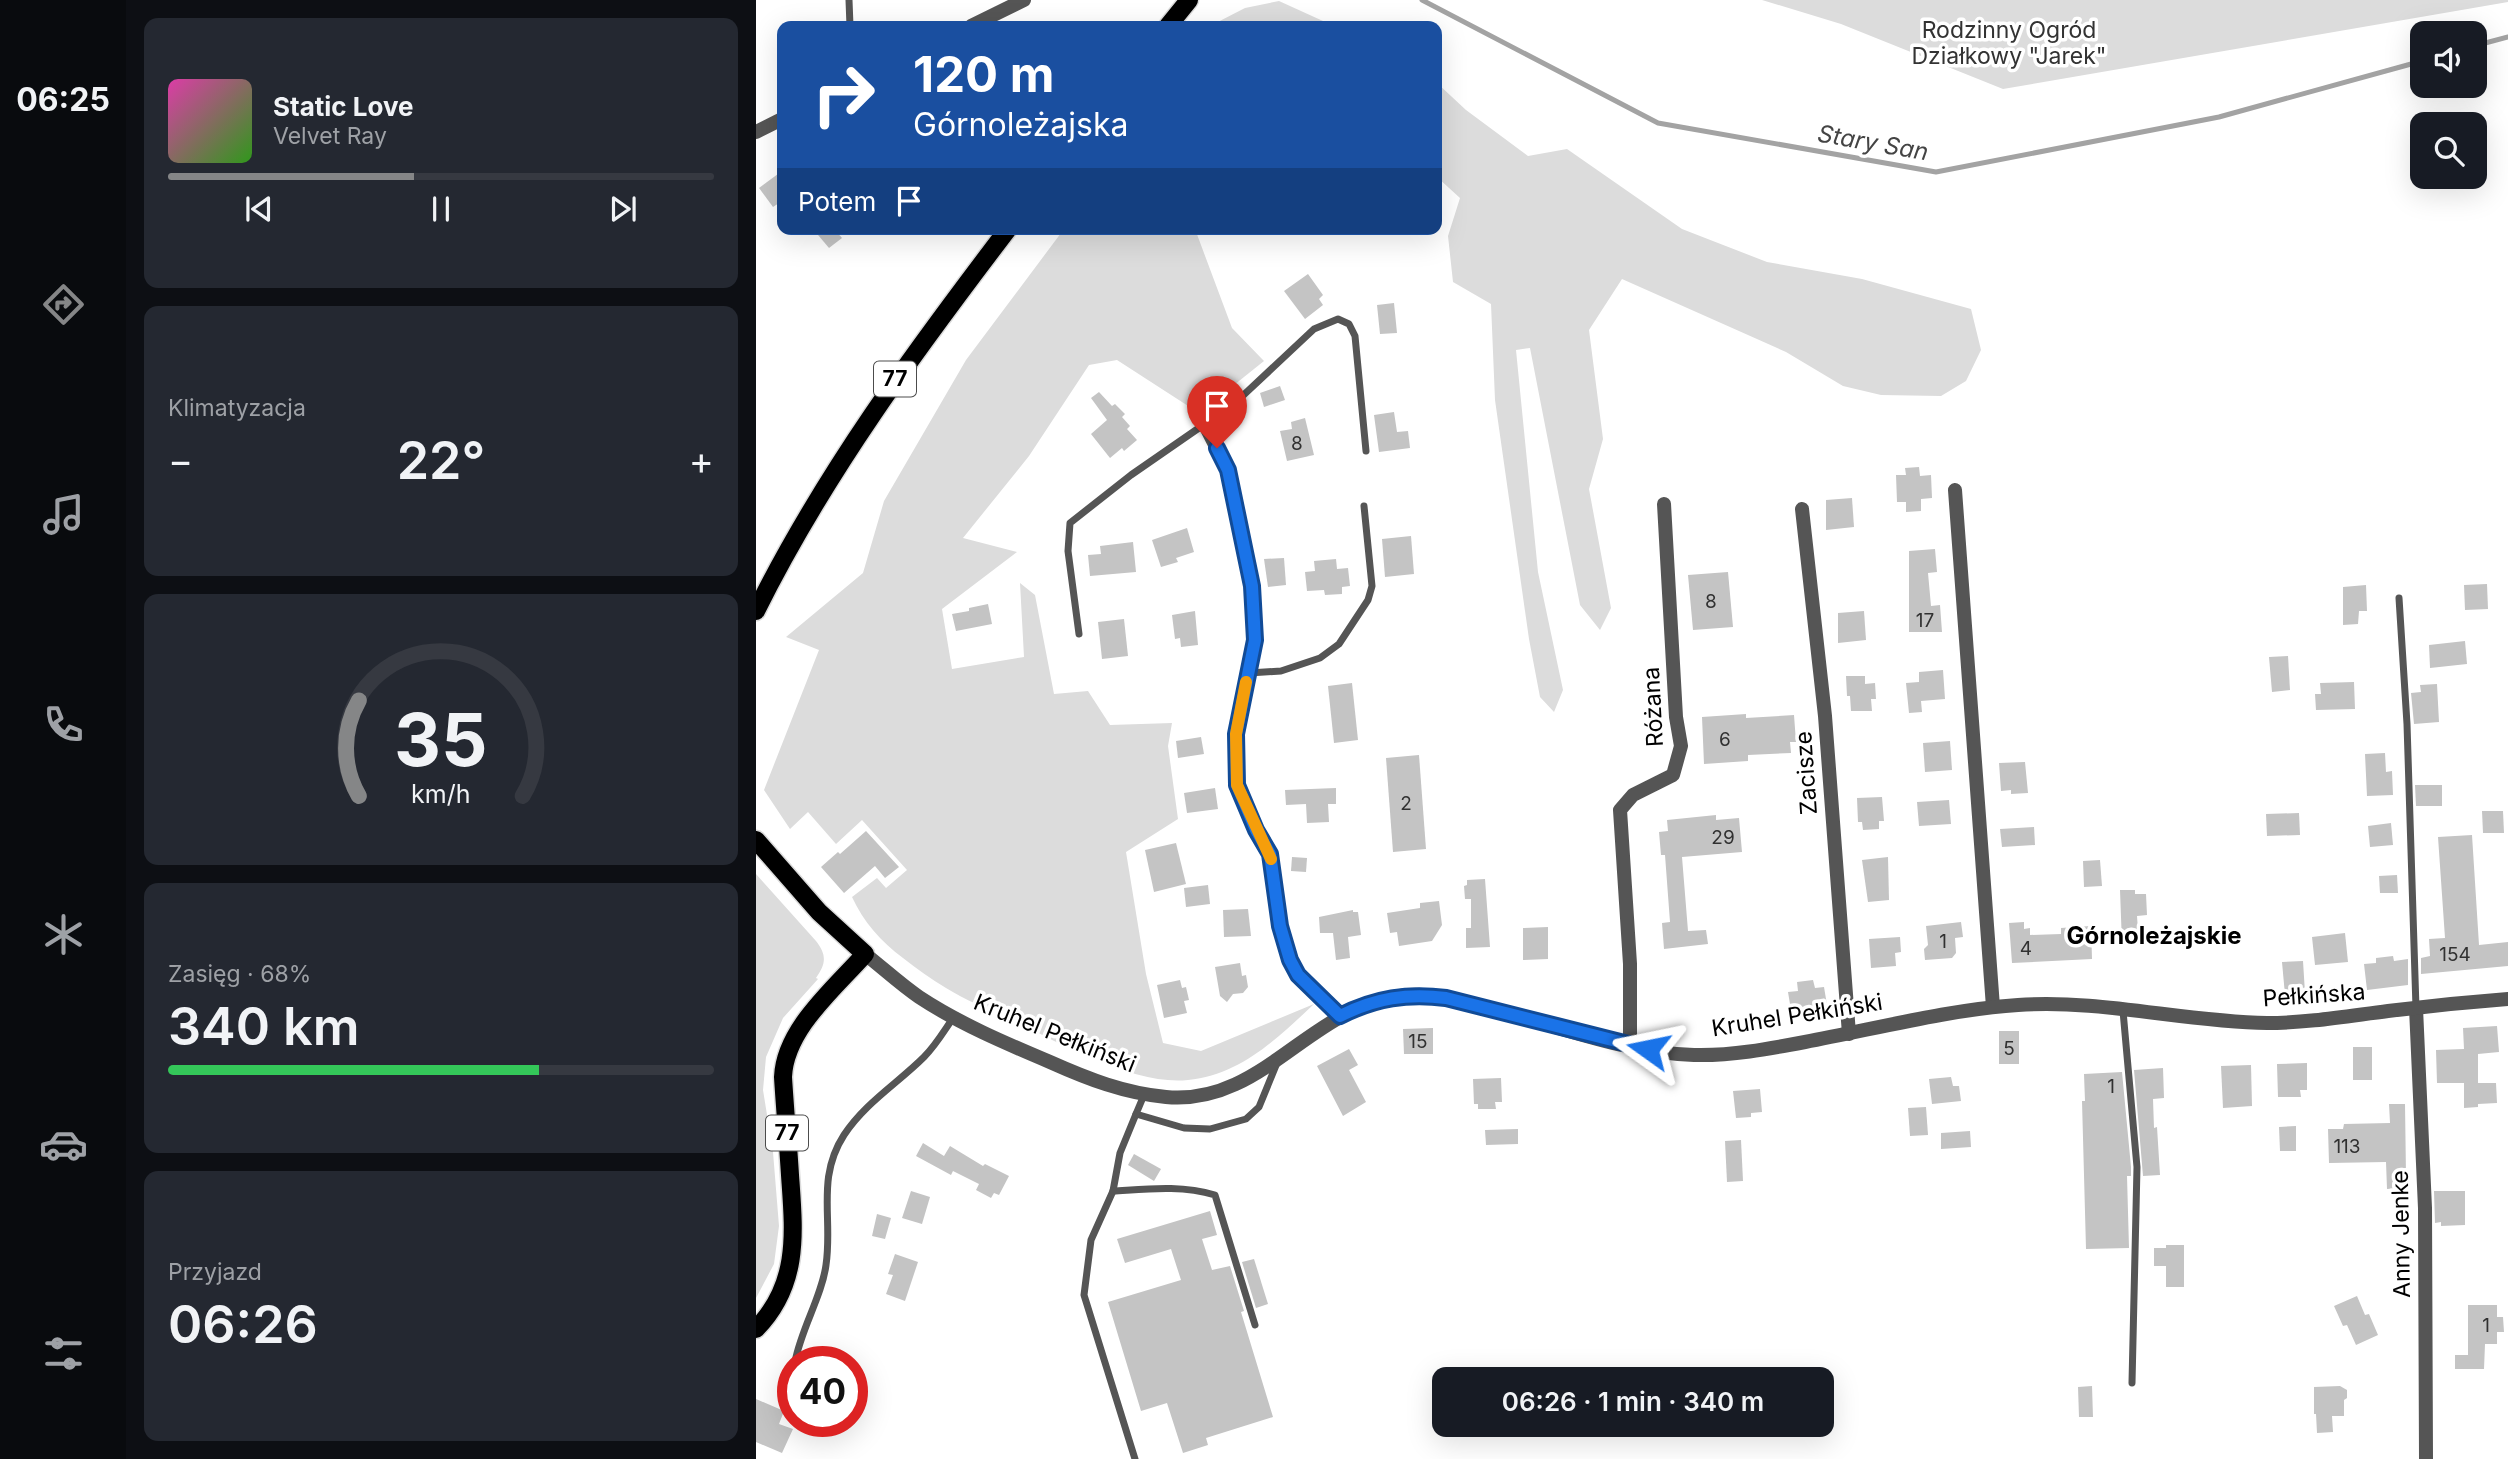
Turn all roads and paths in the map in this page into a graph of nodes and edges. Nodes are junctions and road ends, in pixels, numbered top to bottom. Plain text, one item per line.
1 (849, 0) edge
2 (1024, 0) edge
3 (1189, 0) edge
4 (850, 21) edge
5 (981, 21) edge
6 (1172, 21) edge
7 (777, 122) edge
8 (756, 132) edge
9 (1003, 235) edge
10 (1205, 425) junction
11 (1366, 451) dead end
12 (1955, 490) dead end
13 (1664, 504) dead end
14 (1364, 506) dead end
15 (1802, 509) dead end
16 (2399, 598) dead end
17 (756, 611) edge
18 (1079, 634) dead end
19 (1248, 673) junction
20 (756, 840) edge
21 (864, 954) junction
22 (2508, 999) edge
23 (1993, 1007) junction
24 (2416, 1007) junction
25 (2123, 1010) junction
26 (1340, 1016) junction
27 (954, 1018) junction
28 (1849, 1034) junction
29 (1630, 1045) junction
30 (1279, 1059) junction
31 (1144, 1095) junction
32 (1136, 1114) junction
33 (1114, 1191) junction
34 (1255, 1325) dead end
35 (756, 1329) edge
36 (798, 1346) edge
37 (2132, 1383) dead end
38 (1135, 1459) edge
39 (2426, 1459) edge

1 - 4 lane
2 - 5 street
3 - 6 main road
7 - 8 street
9 - 17 main road, 77
10 - 11 lane
10 - 18 lane
10 - 19 street
12 - 23 street
13 - 29 street, Różana
14 - 19 lane
15 - 28 street, Zacisze
16 - 24 lane
19 - 26 street
20 - 21 main road, Kruhel Pełkiński
21 - 27 street, Kruhel Pełkiński
21 - 35 main road, 77
22 - 24 street, Pełkińska
23 - 25 street, Kruhel Pełkiński
23 - 28 street, Kruhel Pełkiński
24 - 25 street, Pełkińska
24 - 39 street, Anny Jenke
25 - 37 lane
26 - 29 street, Kruhel Pełkiński
26 - 30 street, Kruhel Pełkiński
27 - 31 street, Kruhel Pełkiński
27 - 36 lane
28 - 29 street, Kruhel Pełkiński
30 - 31 street, Kruhel Pełkiński
30 - 32 lane
31 - 32 lane
32 - 33 lane
33 - 34 lane
33 - 38 lane

